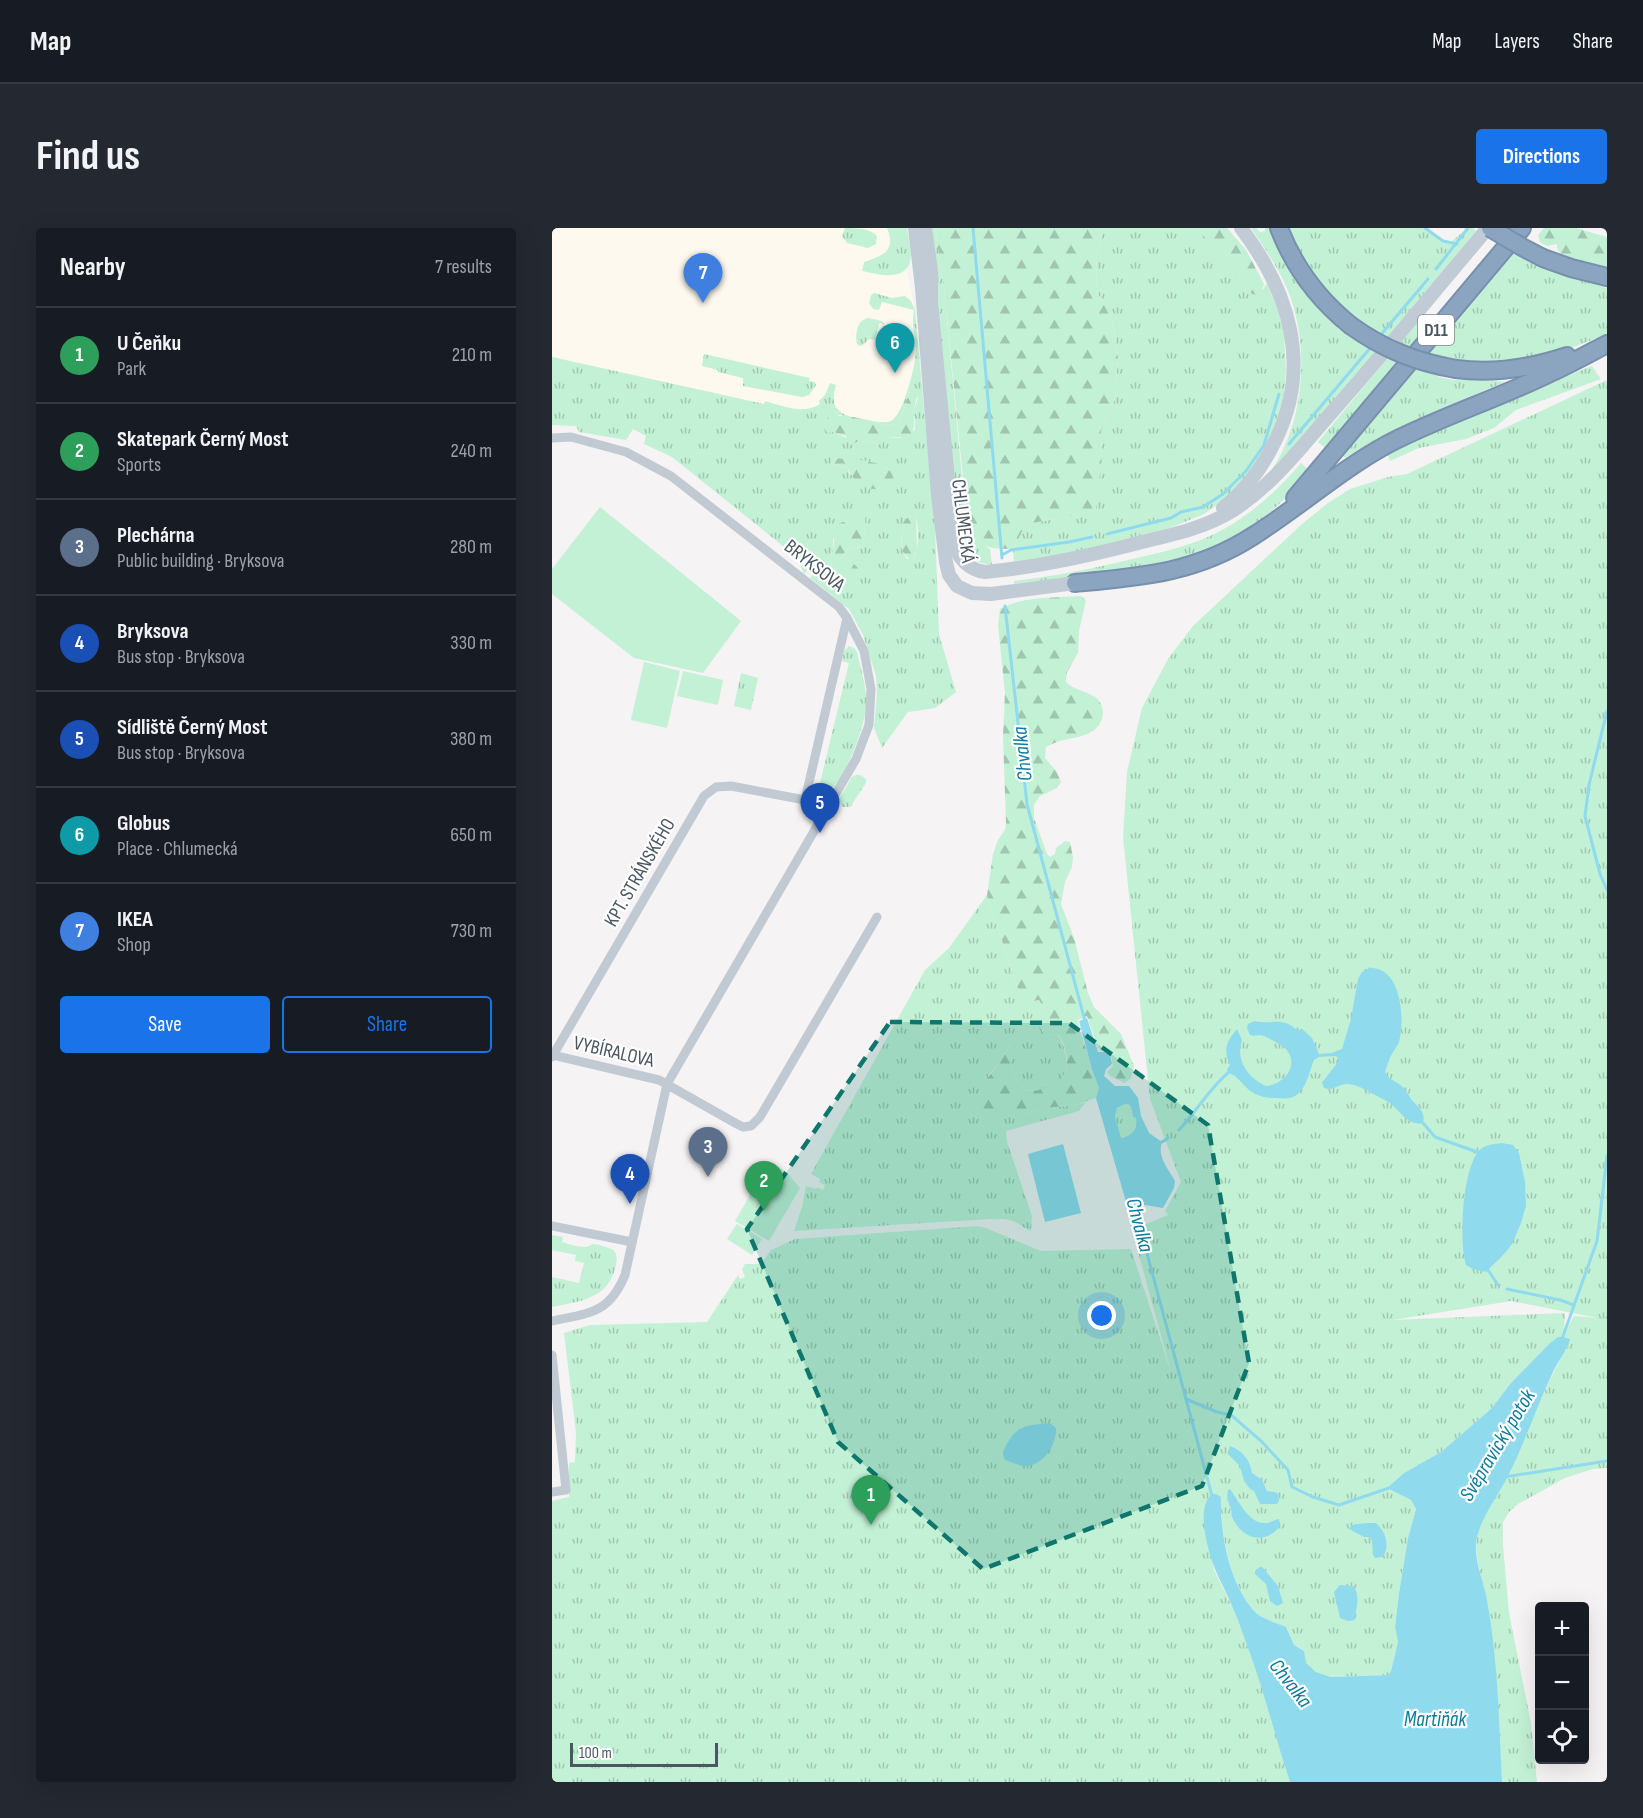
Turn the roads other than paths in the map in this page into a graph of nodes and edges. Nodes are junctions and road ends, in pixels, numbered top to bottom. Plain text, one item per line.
1 (915, 228) edge
2 (925, 228) edge
3 (1241, 228) edge
4 (1279, 228) edge
5 (1489, 228) edge
6 (1522, 228) edge
7 (1607, 277) edge
8 (1607, 343) edge
9 (552, 438) edge
10 (1165, 537) junction
11 (1251, 537) junction
12 (1075, 583) joint
13 (847, 618) junction
14 (805, 800) junction
15 (825, 811) junction
16 (877, 917) dead end
17 (552, 1056) edge
18 (668, 1084) junction
19 (552, 1226) edge
20 (632, 1242) junction
21 (552, 1321) edge
22 (552, 1355) edge
23 (552, 1492) edge

1 - 12 main road, CHLUMECKÁ
2 - 10 main road, CHLUMECKÁ
3 - 10 main road
4 - 8 highway, bridge
5 - 7 highway, bridge
5 - 10 main road
6 - 11 highway, D11
8 - 11 highway
9 - 13 street, BRYKSOVA
11 - 12 highway, CHLUMECKÁ / D11
13 - 14 street
13 - 15 street, BRYKSOVA
14 - 15 street, KPT. STRÁNSKÉHO
14 - 17 street, KPT. STRÁNSKÉHO
15 - 18 street, BRYKSOVA
16 - 18 street, VYBÍRALOVA
17 - 18 street, VYBÍRALOVA
18 - 20 street, BRYKSOVA
19 - 20 street
20 - 21 street, BRYKSOVA
22 - 23 street

